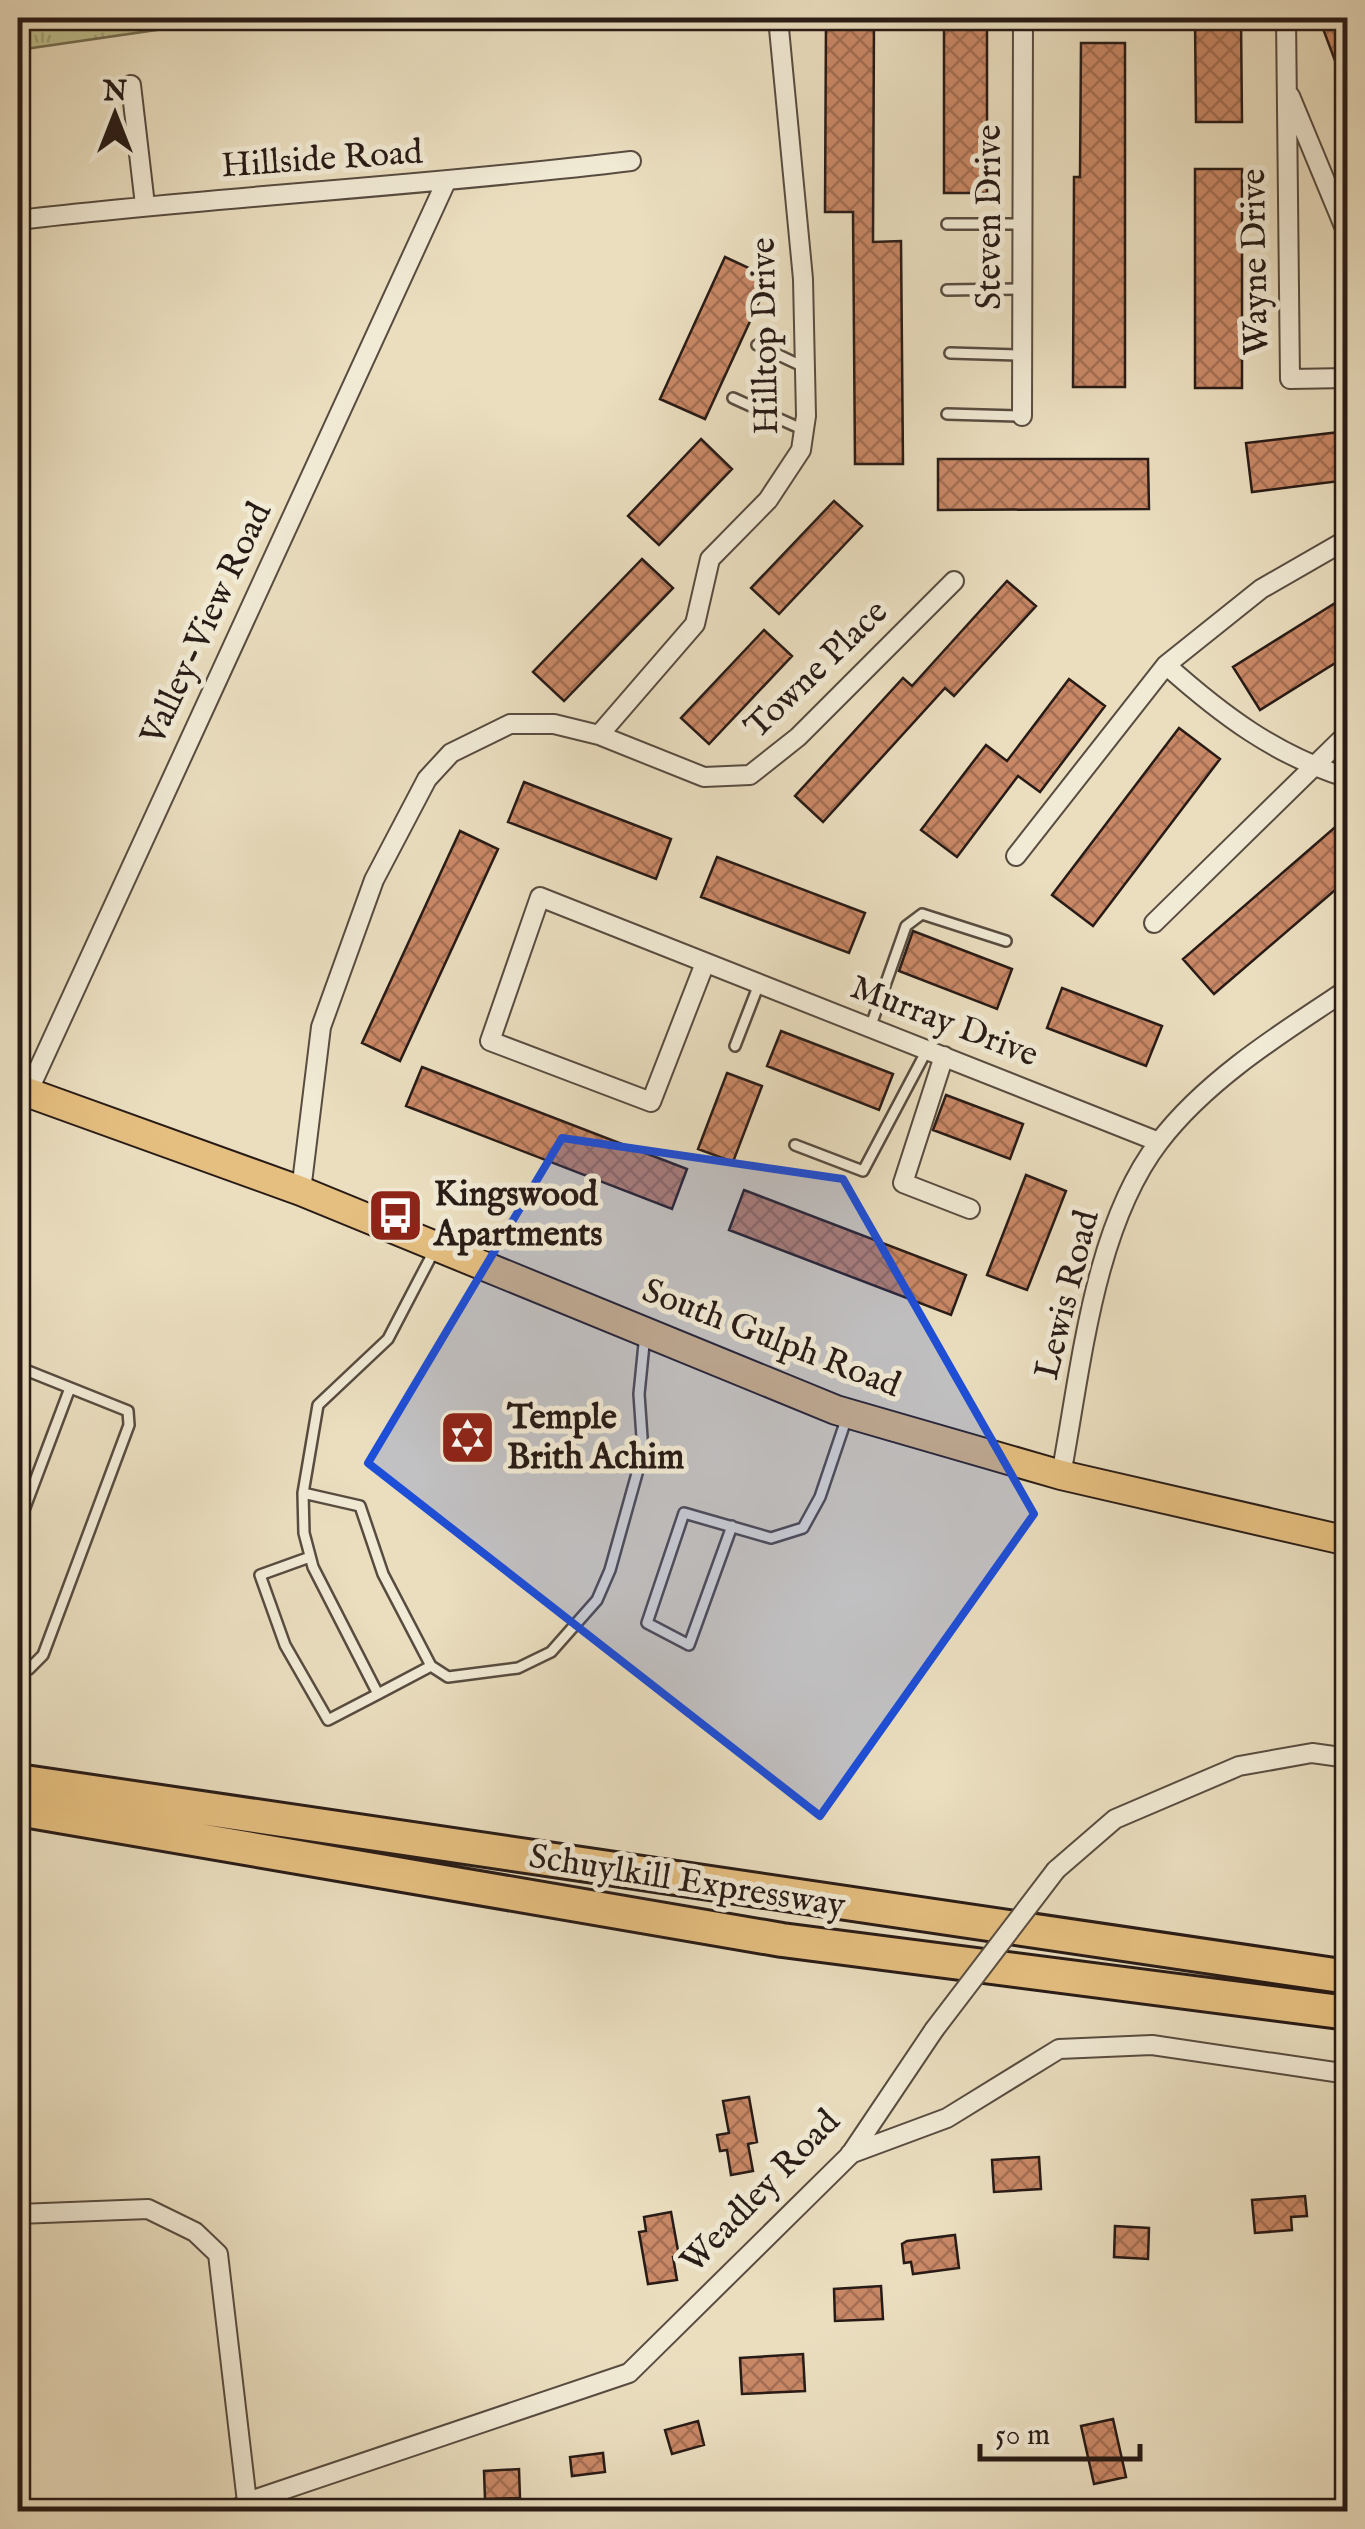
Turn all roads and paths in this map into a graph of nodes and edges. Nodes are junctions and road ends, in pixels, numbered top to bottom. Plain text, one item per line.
1 (778, 18) edge
2 (1023, 18) edge
3 (1286, 18) edge
4 (130, 85) dead end
5 (1286, 86) junction
6 (631, 160) dead end
7 (444, 184) junction
8 (146, 205) junction
9 (18, 220) edge
10 (947, 224) dead end
11 (1022, 224) junction
12 (1348, 250) edge
13 (1022, 289) junction
14 (947, 290) dead end
15 (757, 344) dead end
16 (950, 353) dead end
17 (1022, 355) junction
18 (804, 367) junction
19 (1348, 378) edge
20 (733, 398) dead end
21 (948, 414) dead end
22 (1022, 416) joint
23 (804, 430) junction
24 (1348, 539) edge
25 (954, 582) dead end
26 (1166, 665) junction
27 (1348, 733) edge
28 (600, 736) junction
29 (1314, 768) junction
30 (1348, 778) edge
31 (1016, 856) dead end
32 (1154, 923) dead end
33 (1006, 941) dead end
34 (705, 963) junction
35 (758, 984) junction
36 (1348, 989) edge
37 (870, 1028) junction
38 (735, 1046) dead end
39 (935, 1053) junction
40 (23, 1090) edge
41 (1159, 1142) junction
42 (795, 1145) dead end
43 (301, 1190) junction
44 (970, 1209) dead end
45 (436, 1246) junction
46 (646, 1332) junction
47 (18, 1367) edge
48 (70, 1388) junction
49 (848, 1414) junction
50 (1061, 1475) junction
51 (303, 1493) junction
52 (18, 1526) edge
53 (732, 1526) junction
54 (1348, 1540) edge
55 (310, 1557) junction
56 (430, 1666) junction
57 (18, 1670) edge
58 (378, 1694) junction
59 (1348, 1758) edge
60 (18, 1780) edge
61 (18, 1810) edge
62 (1348, 1977) edge
63 (1348, 2014) edge
64 (1348, 2074) edge
65 (850, 2154) junction
66 (18, 2214) edge
67 (240, 2507) edge

1 - 18 street, Hilltop Drive
2 - 11 street, Steven Drive
3 - 5 street, Wayne Drive
4 - 8 street
5 - 12 street, Wayne Drive
5 - 19 street, Wayne Drive
6 - 7 street, Hillside Road
7 - 8 street, Hillside Road
7 - 40 street, Valley-View Road
8 - 9 street, Hillside Road
10 - 11 lane
11 - 13 street, Steven Drive
13 - 14 lane
13 - 17 street, Steven Drive
15 - 18 lane
16 - 17 lane
17 - 22 street, Steven Drive
18 - 23 street, Hilltop Drive
20 - 23 lane
21 - 22 lane
23 - 28 street, Hilltop Drive
24 - 26 street
25 - 28 street, Towne Place
26 - 29 street
26 - 31 street
27 - 29 street
28 - 43 street
29 - 30 street
29 - 32 street
33 - 37 lane
34 - 34 street, Murray Drive
34 - 35 street, Murray Drive
35 - 37 street, Murray Drive
35 - 38 lane
36 - 41 street, Lewis Road
37 - 39 street, Murray Drive
39 - 41 street, Murray Drive
39 - 42 lane
39 - 44 street
40 - 43 main road, South Gulph Road
41 - 50 street, Lewis Road
43 - 45 main road, South Gulph Road
45 - 46 main road, South Gulph Road
45 - 51 lane
46 - 49 main road, South Gulph Road
46 - 56 lane
47 - 48 lane
48 - 52 lane
48 - 57 lane
49 - 50 main road, South Gulph Road
49 - 53 lane
50 - 54 main road, South Gulph Road
51 - 55 lane
51 - 56 lane
53 - 53 lane
55 - 58 lane
55 - 58 lane
56 - 58 lane
59 - 65 street, Weadley Road, bridge
60 - 62 highway, Schuylkill Expressway
61 - 63 highway, Schuylkill Expressway
64 - 65 street
65 - 67 street, Weadley Road
66 - 67 street

